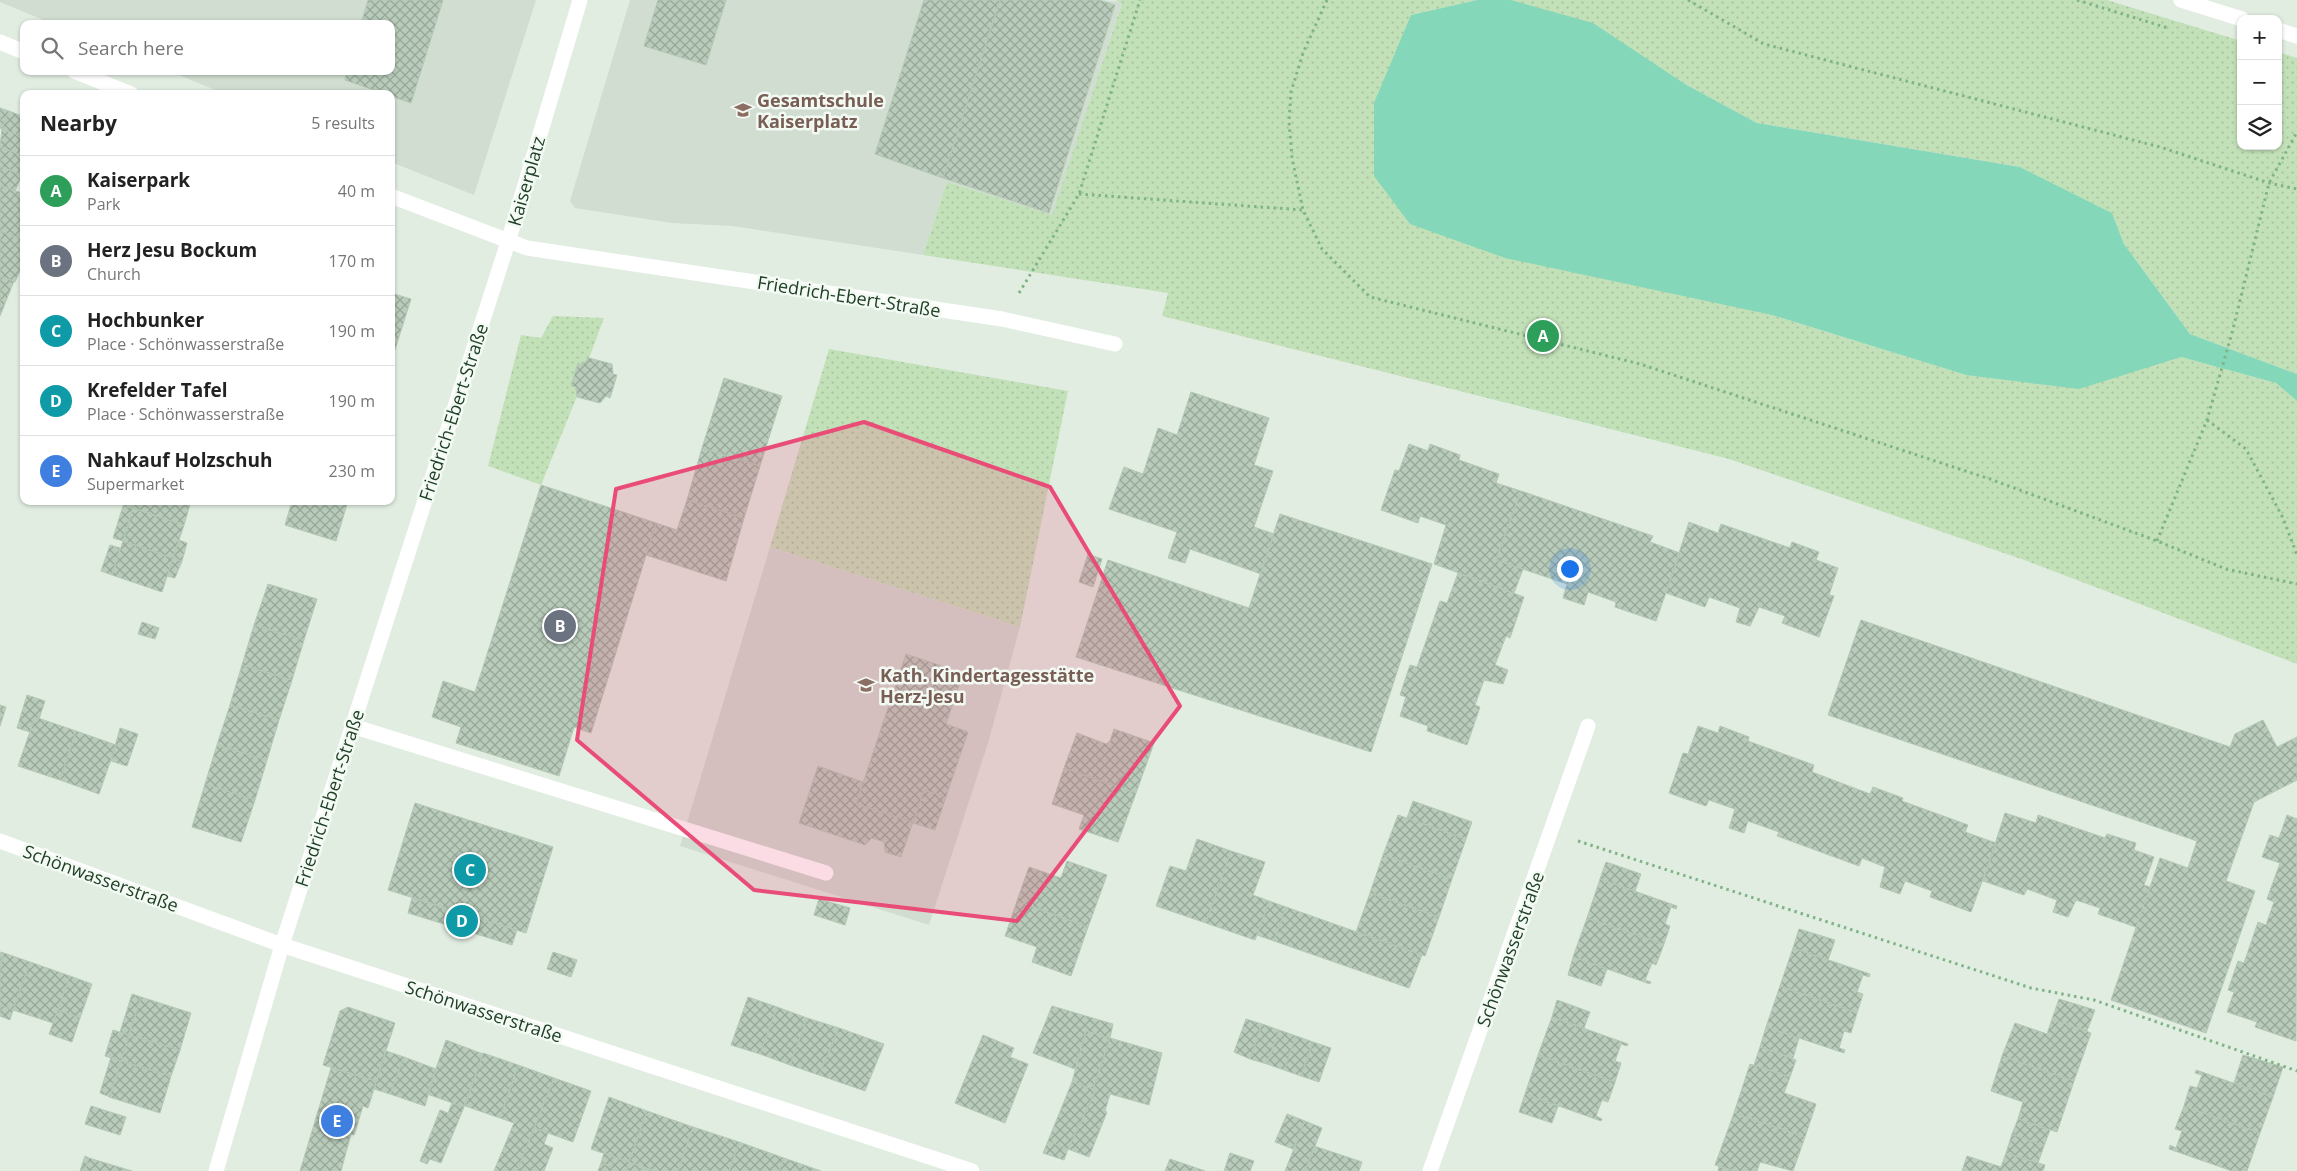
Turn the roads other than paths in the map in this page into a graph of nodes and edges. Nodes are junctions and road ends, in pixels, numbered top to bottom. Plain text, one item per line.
1 (580, 0) edge
2 (2181, 0) edge
3 (2237, 17) edge
4 (2282, 31) edge
5 (2297, 36) edge
6 (0, 42) edge
7 (20, 50) edge
8 (84, 75) edge
9 (121, 90) edge
10 (395, 198) edge
11 (508, 242) junction
12 (1115, 344) dead end
13 (352, 726) junction
14 (1588, 726) dead end
15 (0, 841) edge
16 (826, 874) dead end
17 (282, 945) junction
18 (216, 1171) edge
19 (972, 1171) edge
20 (1430, 1171) edge

1 - 11 street, Kaiserplatz
2 - 3 street
4 - 5 street
6 - 7 street
8 - 9 street
10 - 11 street, Kaiserplatz
11 - 12 street, Friedrich-Ebert-Straße
11 - 13 street, Friedrich-Ebert-Straße
13 - 16 street
13 - 17 street, Friedrich-Ebert-Straße
14 - 20 street, Schönwasserstraße
15 - 17 street, Schönwasserstraße
17 - 18 street, Friedrich-Ebert-Straße
17 - 19 street, Schönwasserstraße

